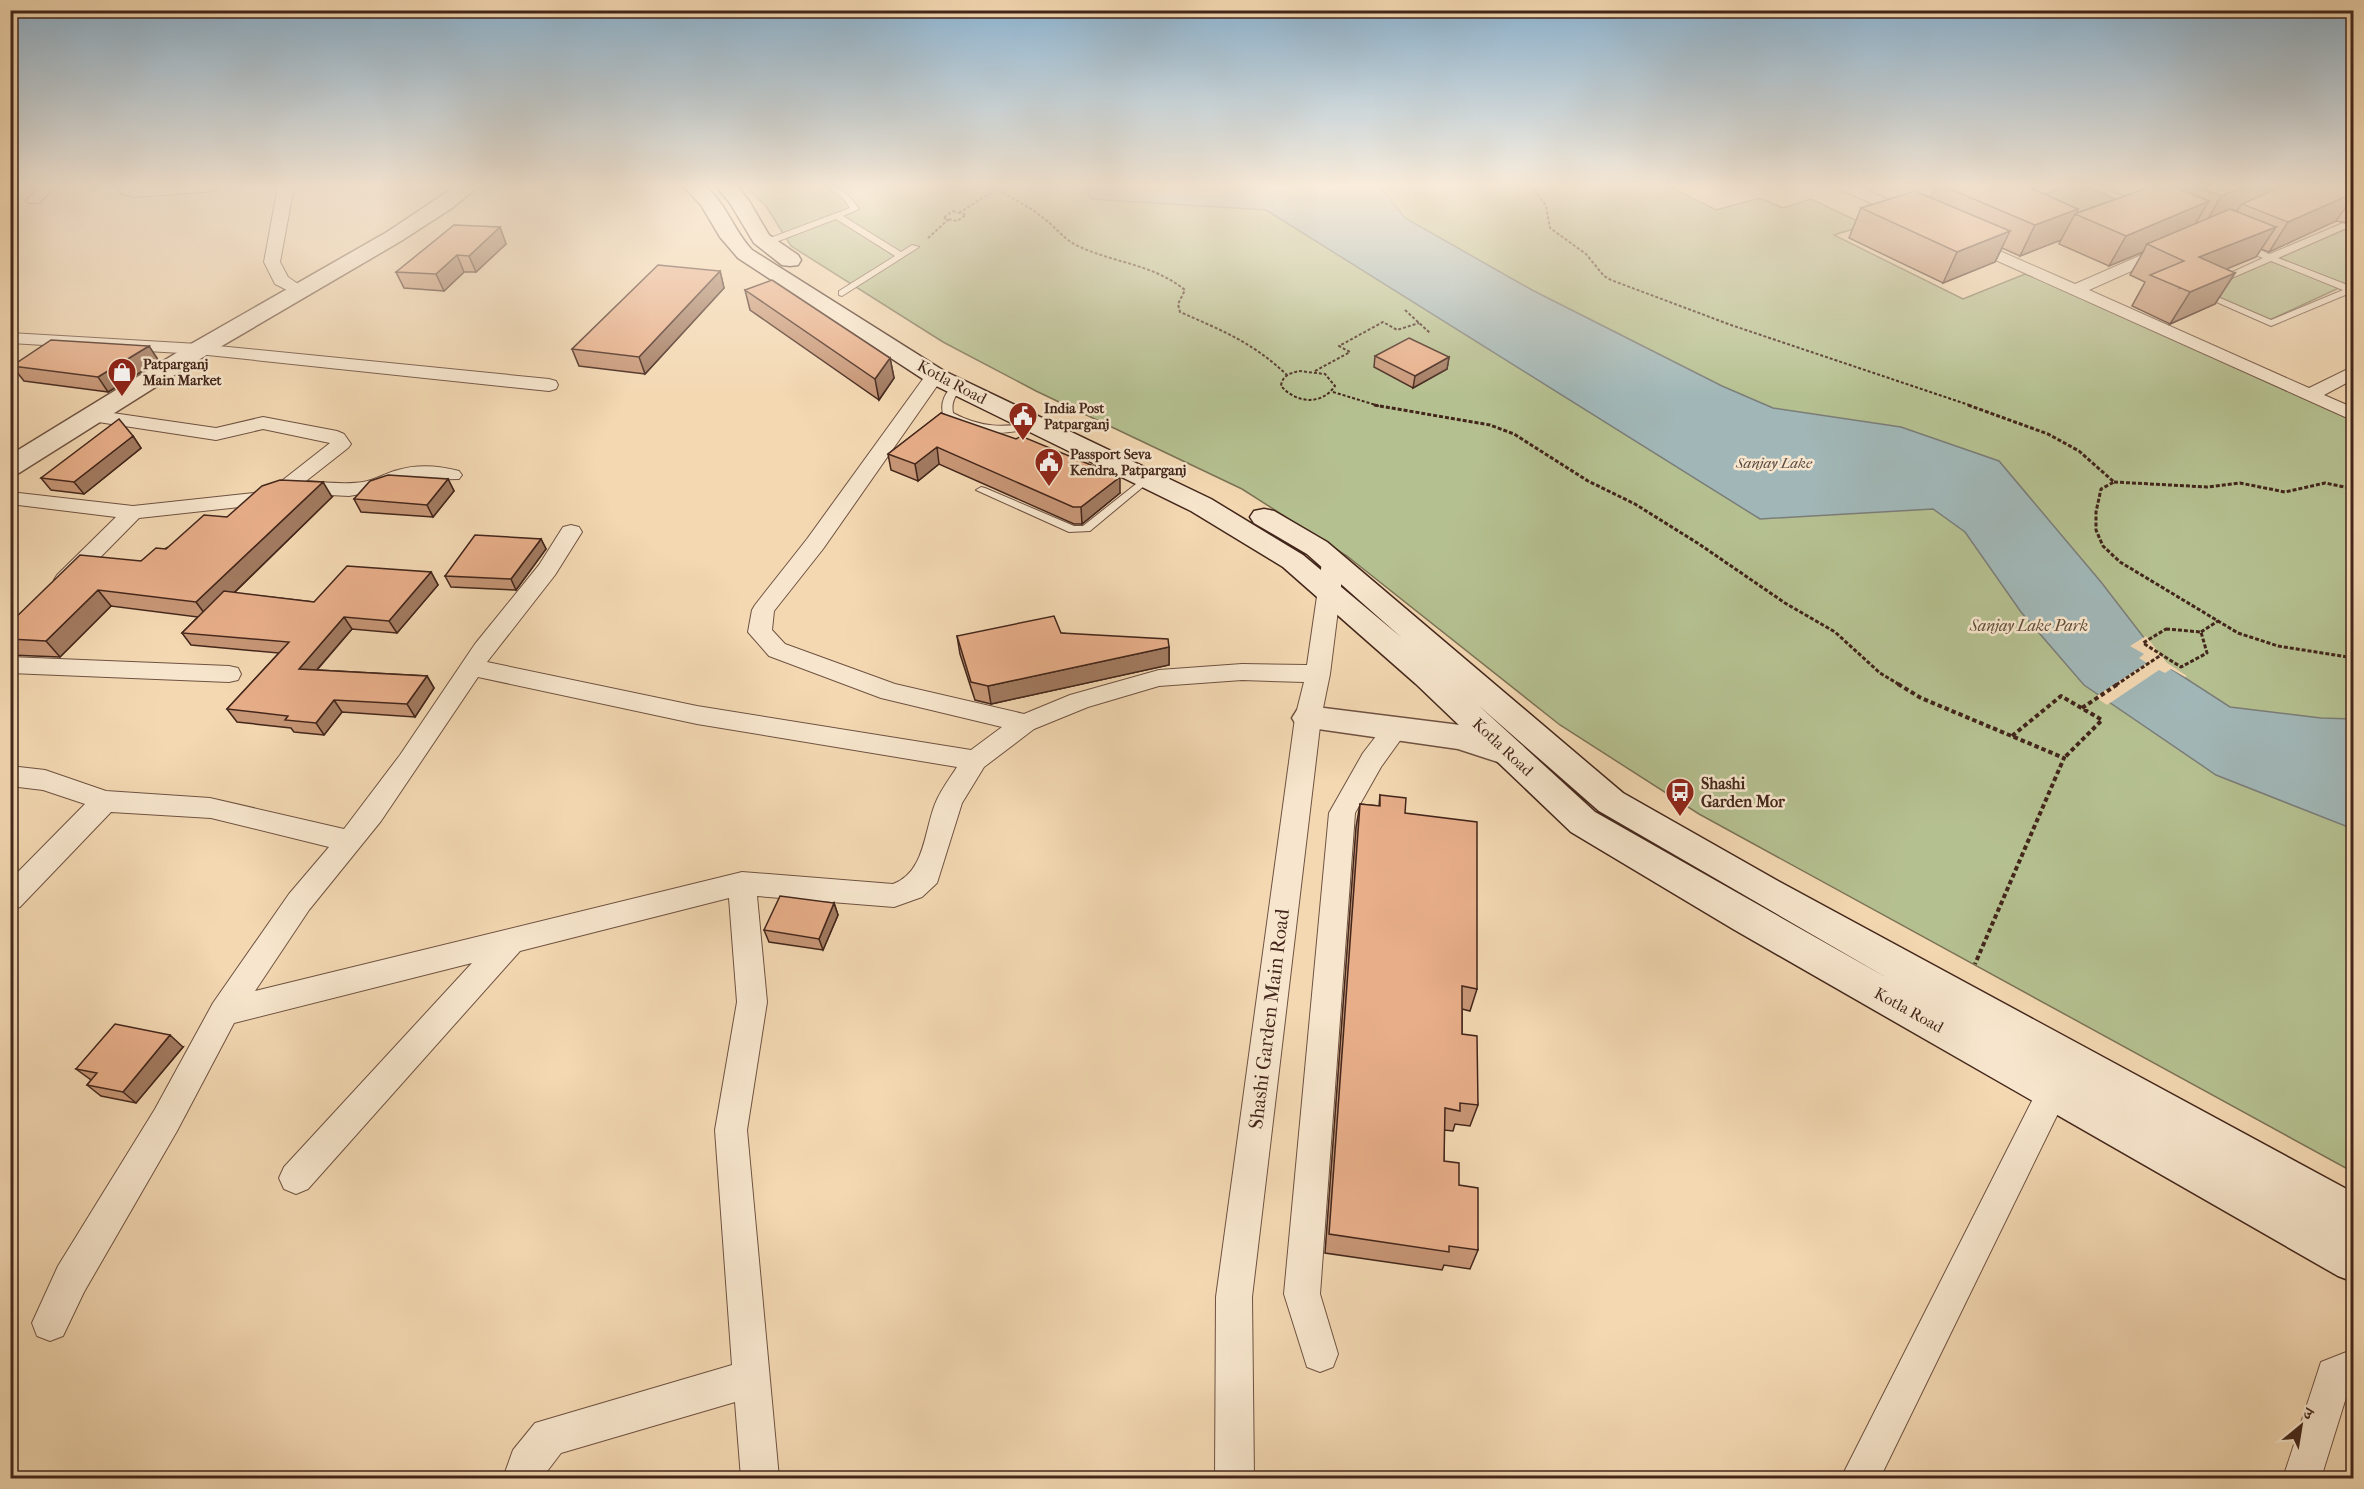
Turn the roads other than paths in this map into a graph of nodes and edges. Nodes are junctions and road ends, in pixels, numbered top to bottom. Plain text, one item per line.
1 (273, 255) edge
2 (363, 255) edge
3 (747, 255) edge
4 (784, 255) edge
5 (1998, 255) edge
6 (2154, 255) edge
7 (2266, 255) edge
8 (2273, 255) edge
9 (900, 256) edge
10 (2270, 257) junction
11 (2352, 289) edge
12 (2075, 290) junction
13 (299, 291) junction
14 (842, 293) junction
15 (10, 338) edge
16 (198, 349) junction
17 (2354, 371) edge
18 (946, 381) junction
19 (549, 385) dead end
20 (2309, 395) junction
21 (2354, 415) edge
22 (92, 416) junction
23 (10, 467) edge
24 (452, 475) dead end
25 (1146, 478) junction
26 (286, 487) junction
27 (981, 490) dead end
28 (10, 498) edge
29 (132, 512) junction
30 (571, 532) dead end
31 (1331, 577) junction
32 (51, 594) edge
33 (10, 665) edge
34 (471, 667) junction
35 (228, 674) dead end
36 (1318, 674) junction
37 (1308, 718) junction
38 (1025, 723) junction
39 (1396, 728) junction
40 (1510, 754) junction
41 (975, 760) junction
42 (10, 776) edge
43 (105, 801) junction
44 (349, 841) junction
45 (742, 883) junction
46 (10, 899) edge
47 (512, 940) junction
48 (224, 1012) junction
49 (2053, 1091) junction
50 (296, 1178) dead end
51 (2354, 1217) edge
52 (2354, 1260) edge
53 (50, 1323) dead end
54 (1320, 1354) dead end
55 (2354, 1367) edge
56 (752, 1378) junction
57 (523, 1479) edge
58 (760, 1479) edge
59 (1235, 1479) edge
60 (1860, 1479) edge
61 (2302, 1479) edge

1 - 13 street
2 - 13 main road
3 - 18 main road, Kotla Road
4 - 14 main road, Kotla Road
5 - 12 street
6 - 12 street
7 - 10 lane
8 - 10 lane
9 - 14 lane
10 - 11 lane
10 - 11 lane
12 - 20 street
13 - 16 main road
14 - 31 main road, Kotla Road
15 - 16 street
16 - 19 street
16 - 22 main road
17 - 20 street
18 - 25 main road, Kotla Road
18 - 38 street
20 - 21 street
22 - 23 main road
22 - 26 street
24 - 26 street
25 - 27 lane
25 - 31 main road, Kotla Road
26 - 29 street
28 - 29 street
29 - 32 street
30 - 34 street
31 - 36 street, Shashi Garden Main Road
31 - 40 main road, Kotla Road
31 - 51 main road, Kotla Road
33 - 35 street
34 - 41 street
34 - 44 street
36 - 37 street, Shashi Garden Main Road
36 - 38 street
37 - 39 main road
37 - 59 street, Shashi Garden Main Road
38 - 41 street
39 - 40 main road
39 - 54 street
40 - 49 main road, Kotla Road
41 - 45 street
42 - 43 street
43 - 44 street
43 - 46 street
44 - 48 street
45 - 47 street
45 - 56 street
47 - 48 street
47 - 50 street
48 - 53 street
49 - 52 main road, Kotla Road
49 - 60 street
55 - 61 street
56 - 57 street
56 - 58 street

